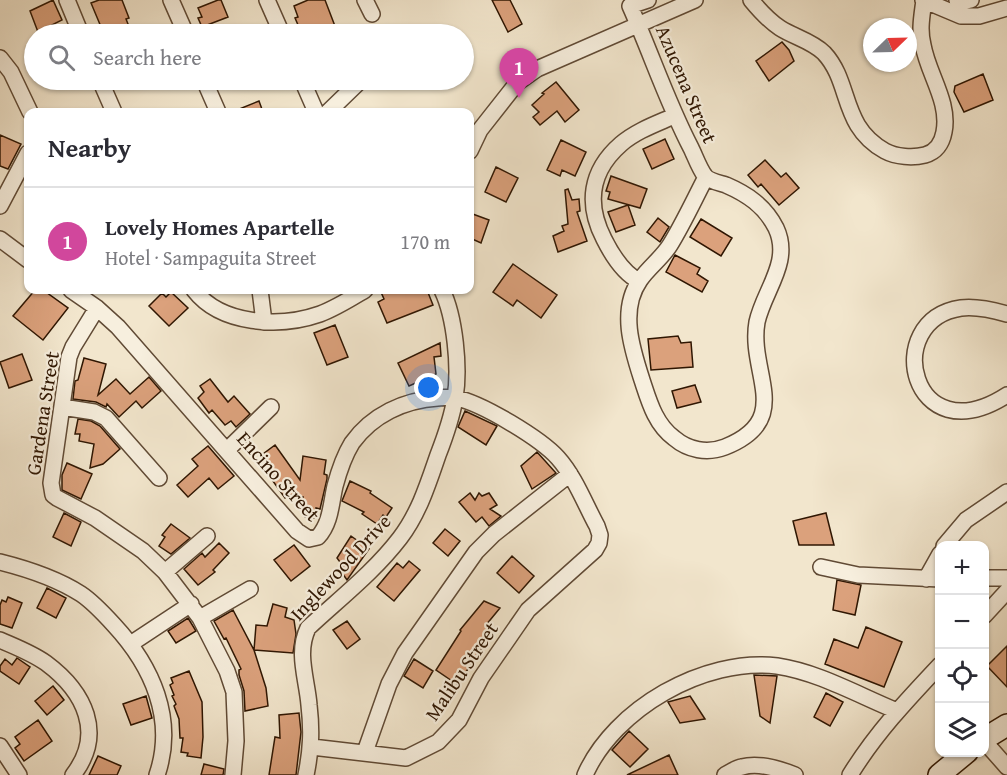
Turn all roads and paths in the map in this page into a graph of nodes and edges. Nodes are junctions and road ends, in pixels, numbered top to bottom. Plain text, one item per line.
1 (67, 0) edge
2 (171, 0) edge
3 (267, 0) edge
4 (648, 0) edge
5 (695, 0) edge
6 (751, 0) edge
7 (924, 0) edge
8 (963, 4) edge
9 (1007, 8) edge
10 (77, 24) edge
11 (182, 24) edge
12 (278, 24) edge
13 (638, 25) junction
14 (0, 58) edge
15 (104, 90) edge
16 (208, 90) edge
17 (306, 90) edge
18 (351, 90) edge
19 (28, 108) edge
20 (112, 108) edge
21 (216, 108) edge
22 (314, 108) edge
23 (332, 108) edge
24 (674, 116) junction
25 (474, 143) edge
26 (24, 161) edge
27 (706, 177) junction
28 (0, 206) edge
29 (0, 239) edge
30 (24, 257) edge
31 (639, 281) junction
32 (77, 294) edge
33 (197, 294) edge
34 (260, 294) edge
35 (359, 294) edge
36 (443, 294) edge
37 (97, 308) junction
38 (1007, 314) edge
39 (264, 322) junction
40 (1007, 395) edge
41 (455, 397) junction
42 (62, 407) junction
43 (271, 407) dead end
44 (227, 450) junction
45 (570, 474) junction
46 (159, 478) dead end
47 (1007, 492) edge
48 (207, 536) dead end
49 (948, 541) edge
50 (588, 558) joint
51 (0, 562) edge
52 (821, 567) dead end
53 (165, 572) junction
54 (989, 578) edge
55 (1007, 578) edge
56 (933, 579) edge
57 (249, 588) dead end
58 (1007, 591) edge
59 (190, 604) junction
60 (989, 611) edge
61 (200, 618) junction
62 (0, 640) edge
63 (132, 643) junction
64 (935, 669) edge
65 (897, 711) junction
66 (1007, 725) edge
67 (989, 737) edge
68 (0, 746) edge
69 (989, 746) edge
70 (312, 747) junction
71 (366, 752) junction
72 (962, 757) edge
73 (1007, 766) edge
74 (19, 775) edge
75 (73, 775) edge
76 (157, 775) edge
77 (233, 775) edge
78 (306, 775) edge
79 (585, 775) edge
80 (725, 775) edge
81 (795, 775) edge
82 (850, 775) edge
83 (939, 775) edge

1 - 10 street
2 - 11 street
3 - 12 street
4 - 13 street, Azucena Street
5 - 13 street
6 - 7 street
7 - 8 street
8 - 9 street
13 - 24 street, Azucena Street
13 - 25 street
14 - 19 street
15 - 20 street
16 - 21 street
17 - 22 street
18 - 23 street
24 - 27 street, Azucena Street
24 - 31 street
26 - 28 street
27 - 31 street
27 - 31 street
29 - 30 street
32 - 37 street, Encino Street
33 - 39 street
34 - 39 street
35 - 39 street
36 - 41 street, Inglewood Drive
37 - 42 street, Gardena Street
37 - 44 street, Encino Street
38 - 40 street
41 - 44 street, Encino Street
41 - 45 street, Encino Street
41 - 70 street, Inglewood Drive
42 - 46 street
42 - 53 street, Gardena Street
43 - 44 street
45 - 50 street, Encino Street
45 - 71 street
47 - 49 street
48 - 53 street
50 - 71 street, Malibu Street
51 - 63 street
52 - 56 street
53 - 59 street, Gardena Street
54 - 55 street
57 - 61 street
58 - 60 street
59 - 61 street, Gardena Street
59 - 63 street
61 - 77 street, Gardena Street
62 - 75 street
63 - 76 street
64 - 65 street
65 - 79 street
65 - 82 street
66 - 67 main road
68 - 74 street
69 - 73 street
70 - 71 street, Malibu Street
70 - 78 street, Inglewood Drive
72 - 83 main road
80 - 81 street

